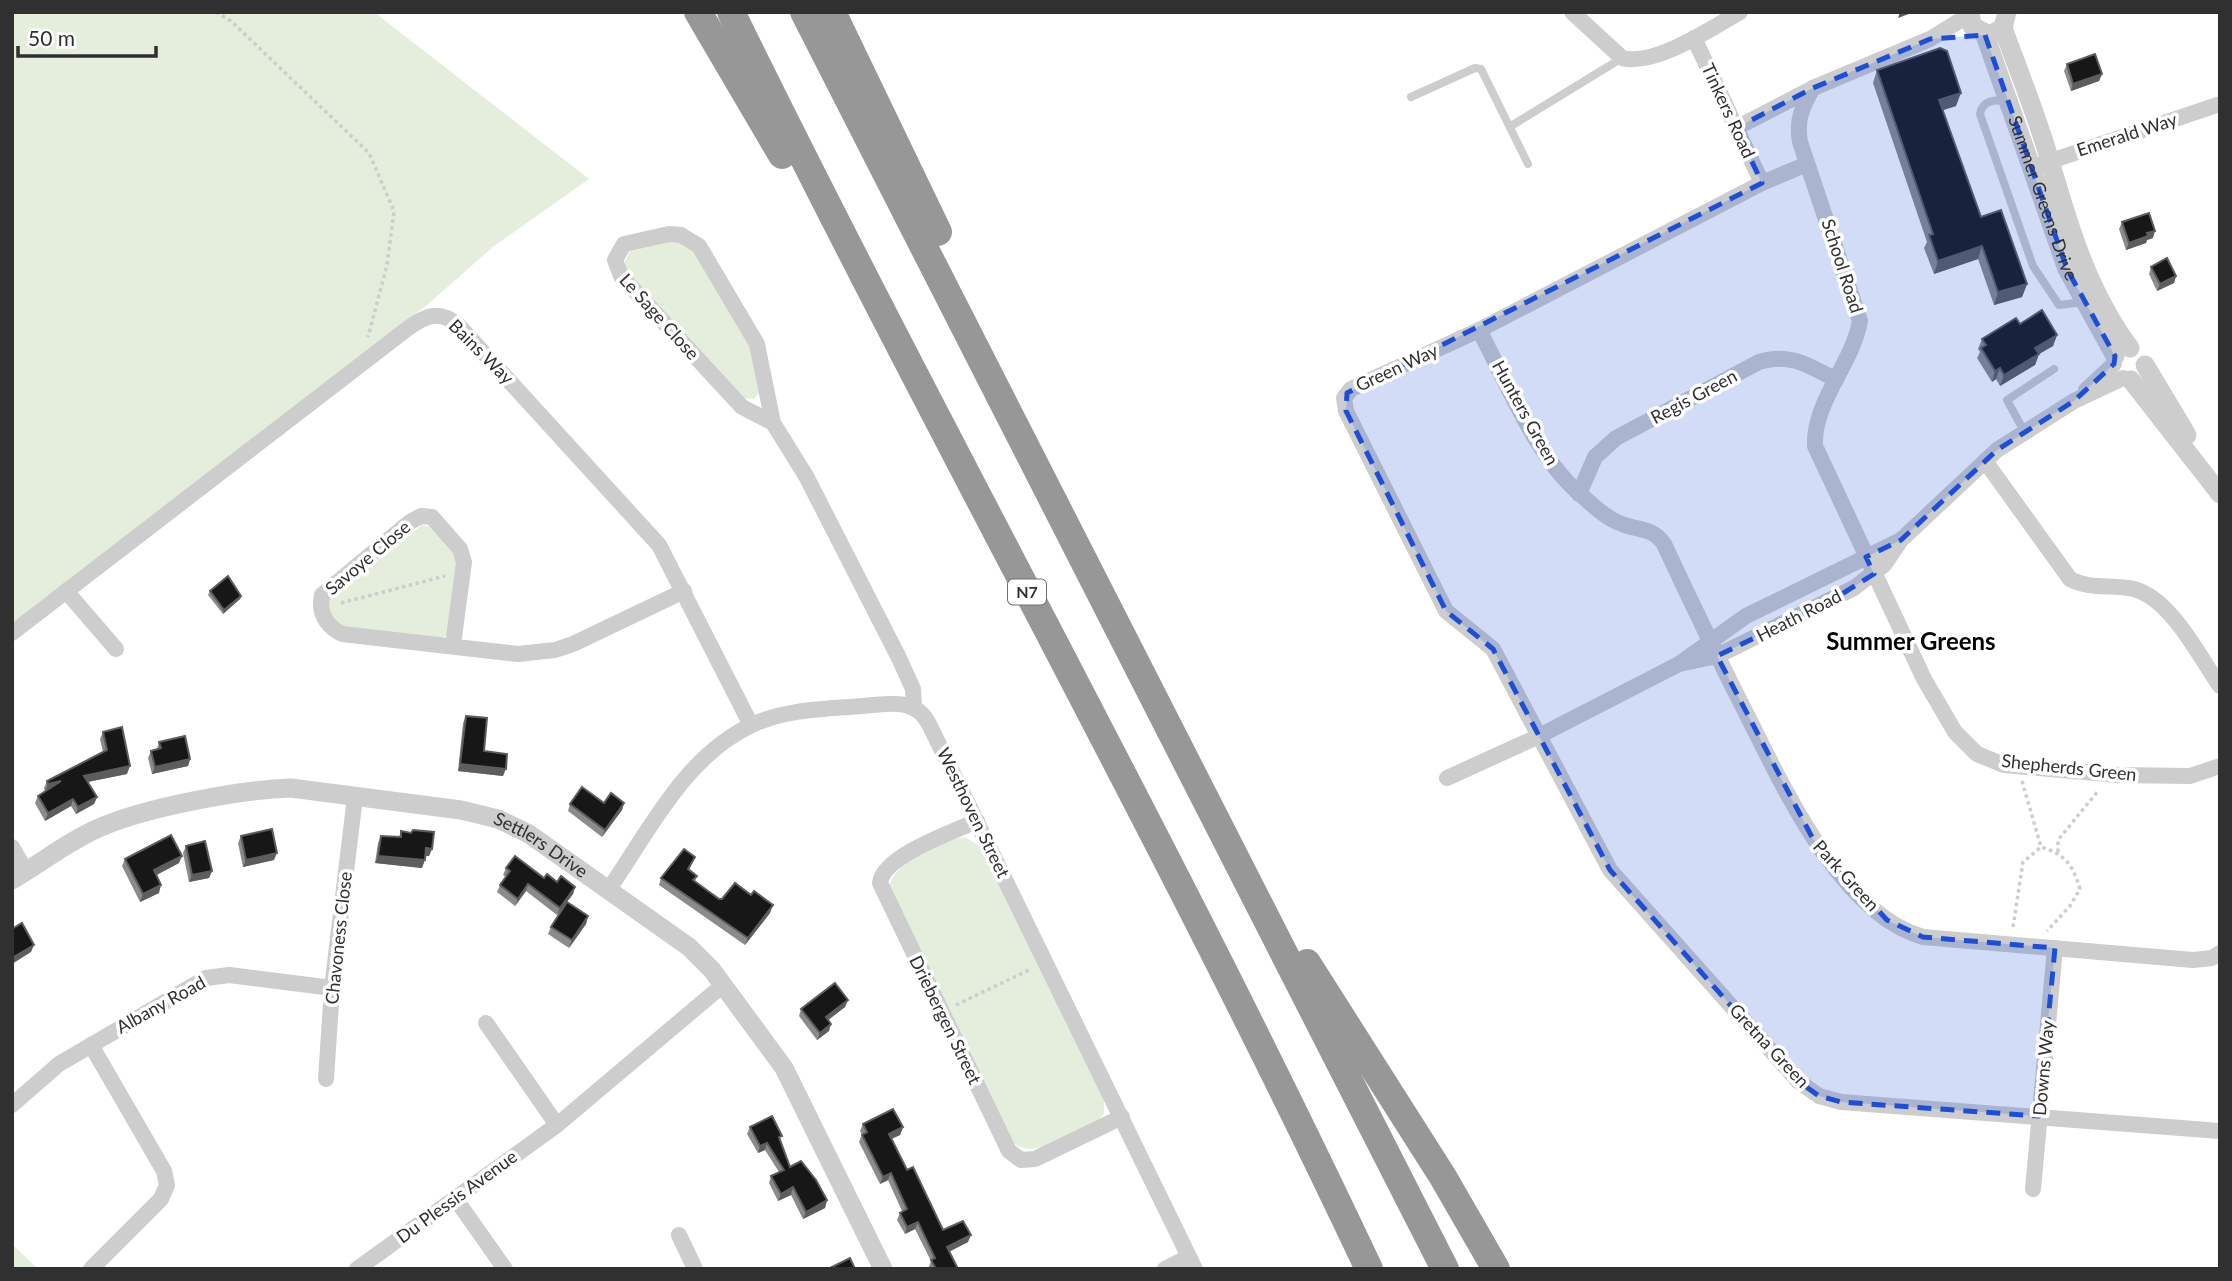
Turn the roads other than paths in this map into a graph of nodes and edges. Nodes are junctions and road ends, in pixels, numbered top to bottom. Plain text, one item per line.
1 (698, 12) edge
2 (731, 12) edge
3 (804, 12) edge
4 (832, 12) edge
5 (1572, 12) edge
6 (1740, 12) edge
7 (1991, 20) edge
8 (1694, 38) junction
9 (1627, 59) junction
10 (1813, 88) junction
11 (1411, 97) dead end
12 (2011, 103) junction
13 (2220, 104) edge
14 (2033, 112) junction
15 (1511, 126) junction
16 (1736, 128) junction
17 (1528, 164) dead end
18 (1807, 164) junction
19 (2042, 164) junction
20 (1762, 183) junction
21 (823, 199) junction
22 (2091, 300) junction
23 (963, 320) junction
24 (1479, 330) junction
25 (2123, 365) junction
26 (2054, 369) dead end
27 (1836, 380) junction
28 (774, 423) junction
29 (2024, 430) junction
30 (1985, 461) junction
31 (2217, 490) edge
32 (1579, 494) junction
33 (1901, 540) junction
34 (1866, 557) junction
35 (1874, 574) junction
36 (66, 591) junction
37 (684, 591) junction
38 (12, 633) edge
39 (1709, 640) junction
40 (453, 645) junction
41 (116, 649) dead end
42 (1717, 656) junction
43 (1679, 664) junction
44 (2220, 686) edge
45 (914, 707) junction
46 (751, 725) junction
47 (1537, 737) junction
48 (2220, 766) edge
49 (1447, 778) dead end
50 (355, 797) junction
51 (1216, 818) junction
52 (976, 821) junction
53 (12, 848) edge
54 (19, 876) edge
55 (609, 889) junction
56 (2055, 948) junction
57 (2220, 953) edge
58 (723, 985) junction
59 (332, 988) junction
60 (486, 1023) dead end
61 (91, 1045) junction
62 (326, 1079) dead end
63 (12, 1105) edge
64 (2039, 1116) junction
65 (1122, 1117) junction
66 (557, 1125) junction
67 (2220, 1131) edge
68 (2033, 1189) dead end
69 (455, 1198) junction
70 (679, 1235) dead end
71 (1192, 1263) edge
72 (91, 1269) edge
73 (357, 1269) edge
74 (505, 1269) edge
75 (695, 1269) edge
76 (883, 1269) edge
77 (1165, 1269) edge
78 (1369, 1269) edge
79 (1445, 1269) edge
80 (1496, 1269) edge

1 - 21 highway
2 - 21 highway, N7
3 - 23 highway
4 - 23 highway
5 - 9 street
6 - 8 street
7 - 10 street
7 - 12 street, Summer Greens Drive
7 - 14 street, Summer Greens Drive
8 - 9 street
8 - 16 street, Tinkers Road
9 - 15 lane
10 - 16 street
10 - 18 street, School Road
11 - 15 lane
12 - 14 lane
12 - 19 street, Summer Greens Drive
12 - 22 lane
13 - 19 street, Emerald Way
14 - 19 street, Summer Greens Drive
15 - 17 lane
16 - 20 street, Tinkers Road
18 - 20 street, Green Way
18 - 27 street, School Road
19 - 22 street, Summer Greens Drive
20 - 24 street, Green Way
21 - 78 highway, N7
22 - 25 street, Summer Greens Drive
23 - 51 highway
24 - 32 street, Hunters Green
24 - 47 street, Green Way
25 - 29 street, Heath Road
25 - 31 street, Summer Greens Drive
25 - 31 street, Summer Greens Drive
26 - 29 lane
27 - 32 street, Regis Green
27 - 34 street, School Road
28 - 28 street, Le Sage Close
28 - 45 street, Le Sage Close
29 - 30 street, Heath Road
30 - 33 street, Heath Road
30 - 44 street
32 - 39 street, Hunters Green
33 - 34 street, Heath Road
33 - 35 street, Heath Road
34 - 35 street, Shepherds Green
34 - 39 street, Heath Road
35 - 42 street, Heath Road
35 - 48 street, Shepherds Green
36 - 37 street, Bains Way
36 - 38 street, Bains Way
36 - 41 street
37 - 40 street, Savoye Close
37 - 46 street, Bains Way
39 - 42 street, Park Green
39 - 43 street, Heath Road
40 - 40 street, Savoye Close
42 - 43 street, Heath Road
42 - 56 street, Park Green
43 - 47 street, Heath Road
45 - 46 street
45 - 52 street, Westhoven Street
46 - 55 street
47 - 49 street, Heath Road
47 - 64 street, Gretna Green
50 - 54 street, Settlers Drive
50 - 55 street, Settlers Drive
50 - 59 street, Chavoness Close
51 - 79 highway
51 - 80 highway
52 - 65 street, Westhoven Street
52 - 65 street, Driebergen Street
53 - 54 street
55 - 58 street, Settlers Drive
56 - 57 street, Park Green
56 - 64 street, Downs Way
58 - 66 street, Du Plessis Avenue
58 - 76 street, Settlers Drive
59 - 61 street, Albany Road
59 - 62 street, Chavoness Close
60 - 66 street
61 - 63 street, Albany Road
61 - 72 street
64 - 67 street, Gretna Green
64 - 68 street, Downs Way
65 - 71 street, Westhoven Street
66 - 69 street, Du Plessis Avenue
69 - 73 street, Du Plessis Avenue
69 - 74 street
70 - 75 street
71 - 77 street

